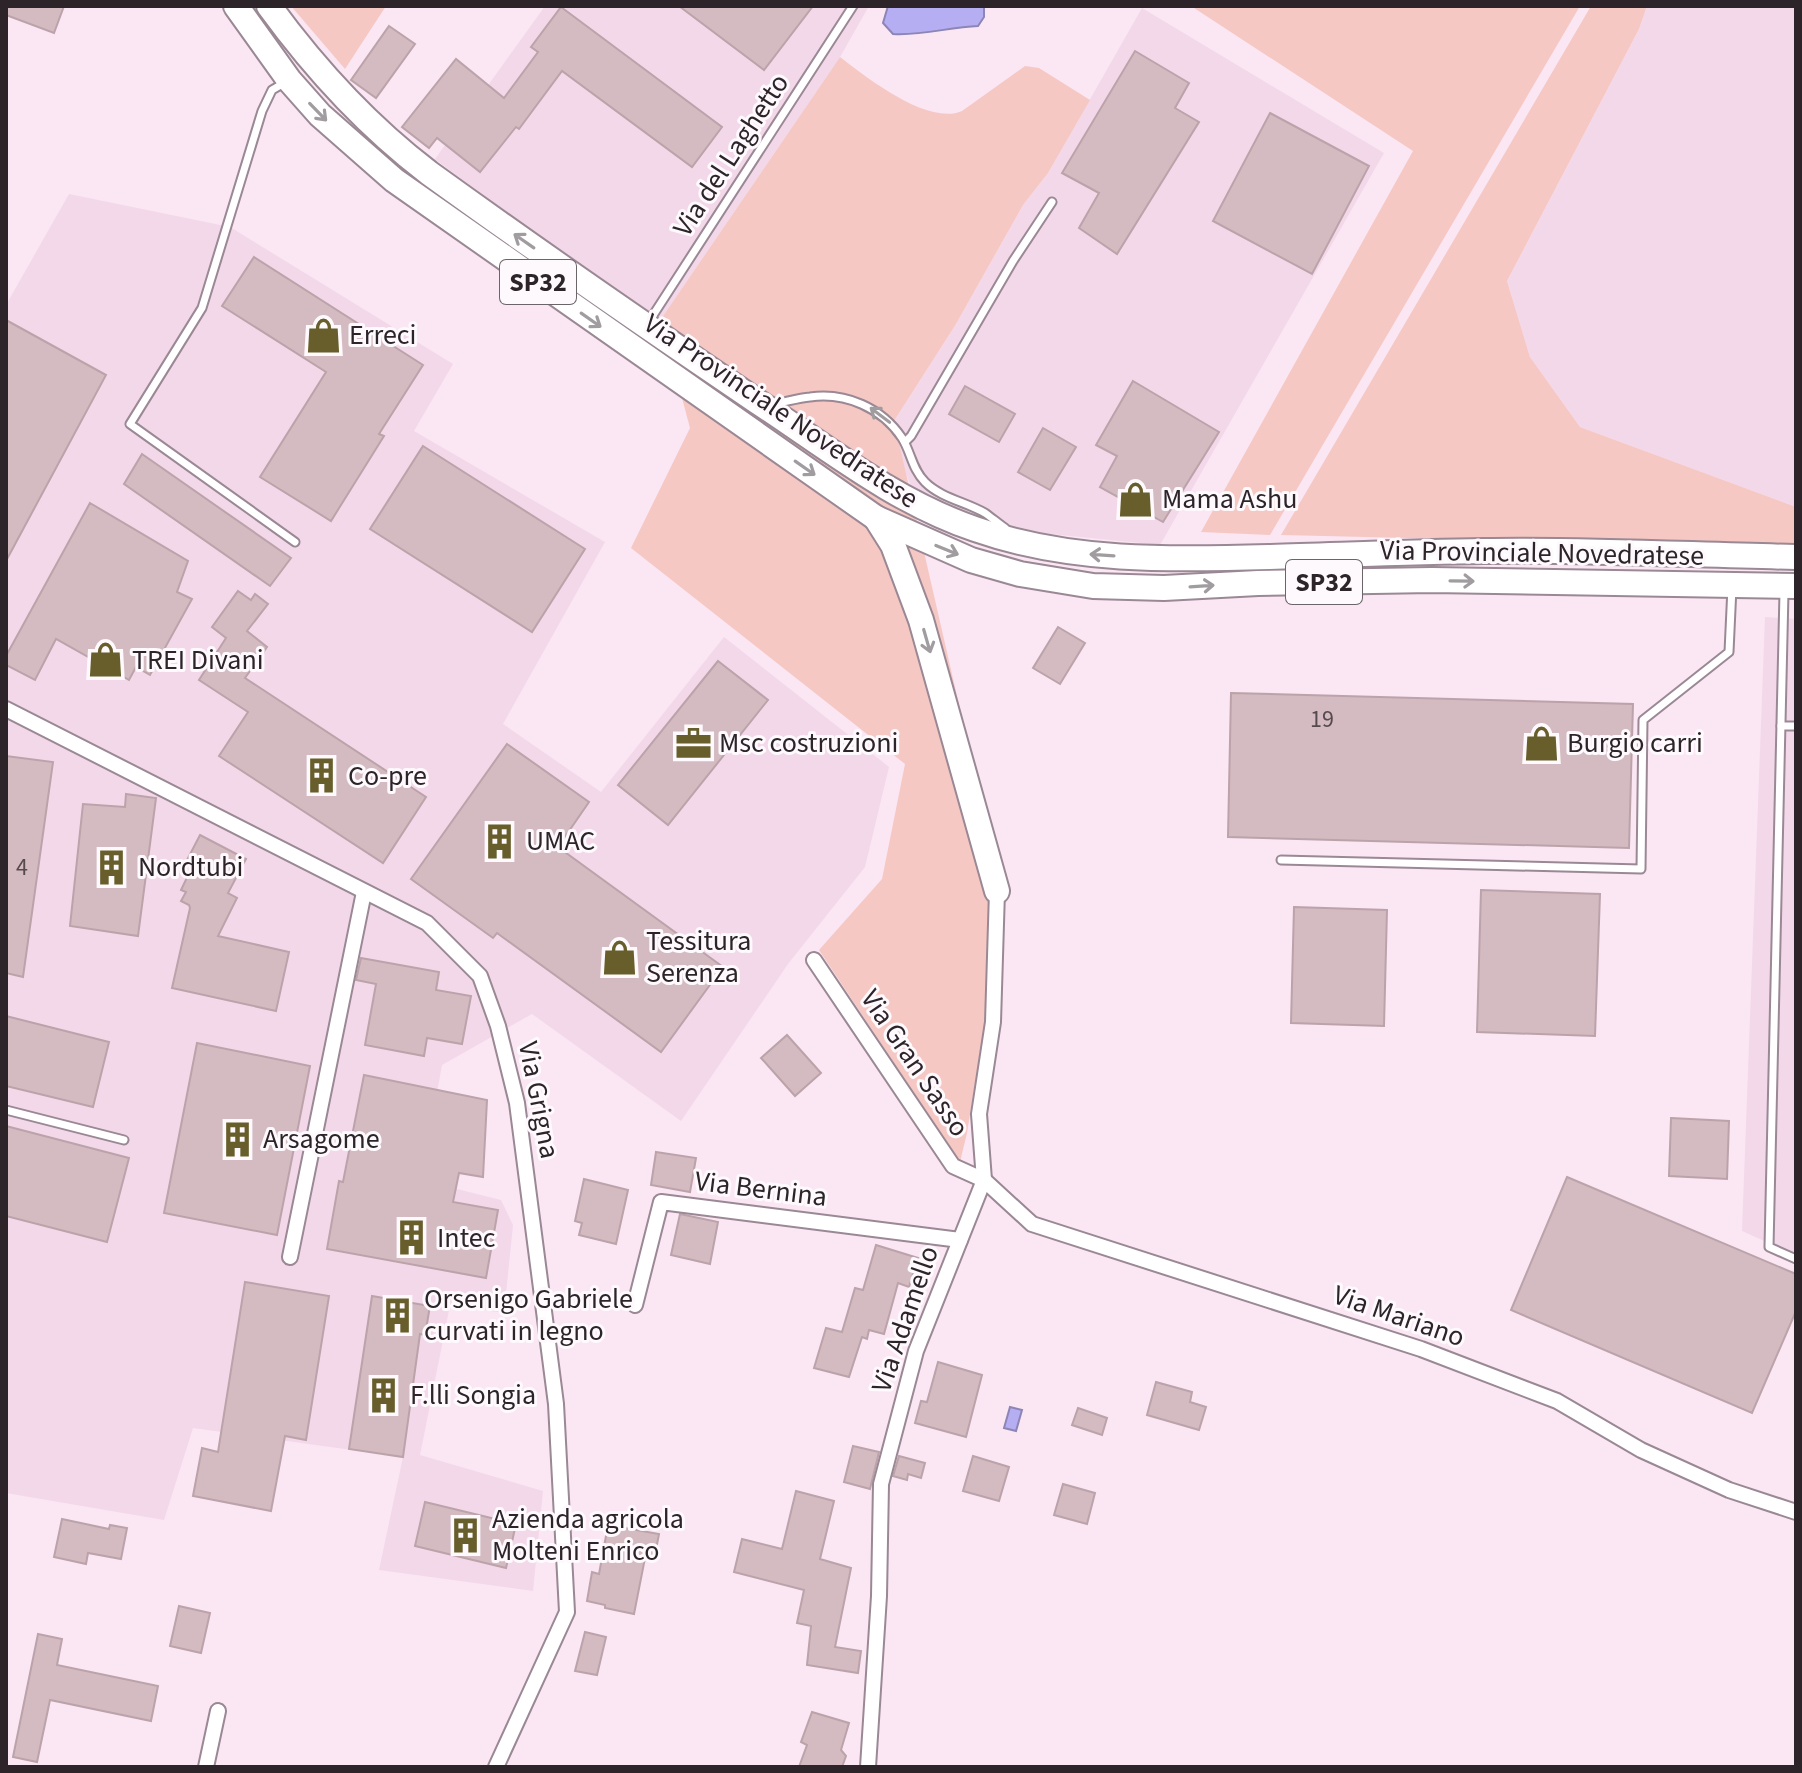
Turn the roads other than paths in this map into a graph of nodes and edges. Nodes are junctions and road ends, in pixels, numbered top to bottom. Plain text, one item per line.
1 (236, 6) edge
2 (269, 6) edge
3 (853, 6) edge
4 (289, 80) junction
5 (1052, 202) dead end
6 (646, 327) junction
7 (763, 405) junction
8 (905, 442) junction
9 (876, 518) junction
10 (1012, 541) junction
11 (295, 542) dead end
12 (1796, 557) edge
13 (1732, 585) junction
14 (1790, 586) edge
15 (6, 709) edge
16 (1781, 726) junction
17 (1796, 726) edge
18 (1281, 860) dead end
19 (997, 891) joint
20 (364, 892) junction
21 (814, 960) dead end
22 (6, 1110) edge
23 (124, 1140) dead end
24 (984, 1180) junction
25 (960, 1240) junction
26 (290, 1257) dead end
27 (1796, 1259) edge
28 (635, 1305) dead end
29 (1796, 1512) edge
30 (218, 1711) dead end
31 (206, 1767) edge
32 (496, 1767) edge
33 (868, 1767) edge

1 - 4 main road, Via Provinciale Novedratese / SP32
6 -> 2 main road, Via Provinciale Novedratese / SP32
3 - 6 lane, Via del Laghetto
4 -> 9 main road, Via Provinciale Novedratese / SP32
4 - 11 lane
5 - 8 lane, Via Provinciale Novedratese
6 - 7 main road, Via Provinciale Novedratese / SP32
8 -> 7 lane, Via Provinciale Novedratese
7 - 10 main road, Via Provinciale Novedratese / SP32
8 - 10 lane, Via Provinciale Novedratese
9 -> 13 main road, Via Provinciale Novedratese / SP32
9 -> 19 main road
12 -> 10 main road, Via Provinciale Novedratese / SP32
13 - 14 main road, Via Provinciale Novedratese / SP32
13 - 18 lane
14 - 16 lane
15 - 20 street, Via Grigna
16 - 17 lane
16 - 27 lane
19 - 24 street, Via Adamello
20 - 26 street
20 - 32 street, Via Grigna
21 - 24 street, Via Gran Sasso
22 - 23 lane
24 - 25 street, Via Adamello
24 - 29 street, Via Mariano
25 - 28 street, Via Bernina
25 - 33 street, Via Adamello
30 - 31 street

